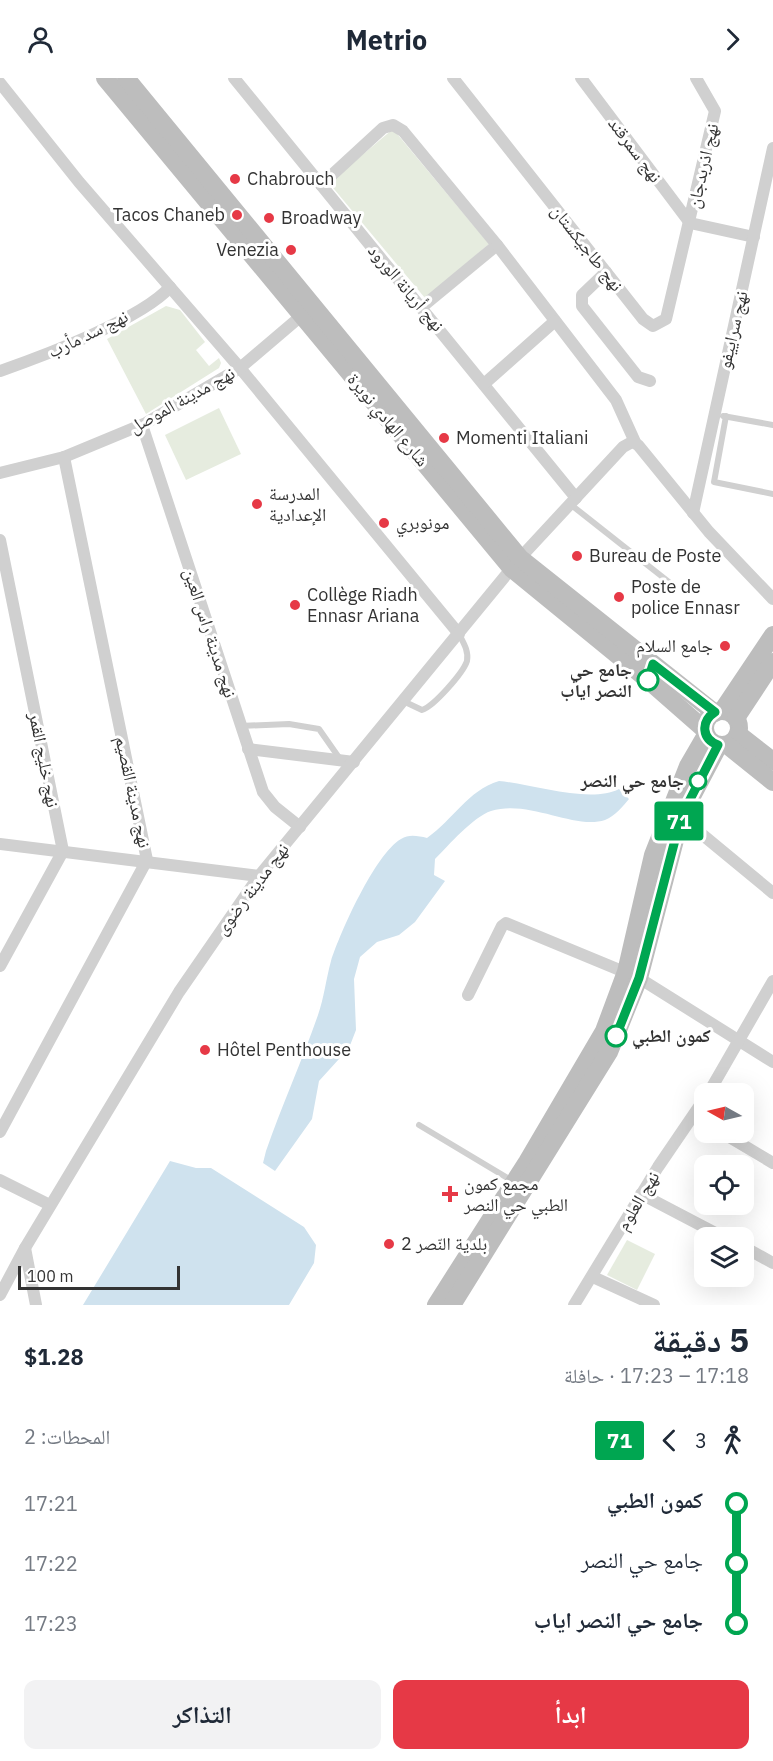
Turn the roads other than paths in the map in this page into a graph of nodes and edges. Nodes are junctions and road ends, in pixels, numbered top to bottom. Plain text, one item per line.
1 (105, 78) edge
2 (126, 78) edge
3 (234, 78) edge
4 (453, 78) edge
5 (581, 78) edge
6 (696, 78) edge
7 (0, 83) edge
8 (773, 148) edge
9 (321, 185) junction
10 (769, 187) edge
11 (690, 223) junction
12 (754, 237) junction
13 (497, 245) junction
14 (606, 272) junction
15 (170, 287) junction
16 (422, 307) junction
17 (307, 311) junction
18 (555, 321) junction
19 (240, 368) junction
20 (0, 371) edge
21 (650, 381) dead end
22 (484, 384) junction
23 (720, 415) junction
24 (142, 425) junction
25 (773, 425) edge
26 (634, 442) junction
27 (64, 457) junction
28 (0, 473) edge
29 (773, 494) edge
30 (573, 501) junction
31 (693, 513) junction
32 (0, 540) edge
33 (516, 564) junction
34 (674, 586) dead end
35 (773, 599) edge
36 (459, 634) junction
37 (773, 634) edge
38 (773, 662) edge
39 (403, 700) junction
40 (240, 726) junction
41 (721, 729) junction
42 (248, 749) junction
43 (340, 760) junction
44 (773, 761) edge
45 (354, 762) junction
46 (773, 782) edge
47 (681, 817) junction
48 (300, 827) junction
49 (0, 844) edge
50 (63, 851) junction
51 (147, 860) junction
52 (259, 876) junction
53 (773, 893) edge
54 (0, 966) edge
55 (633, 975) junction
56 (773, 981) edge
57 (468, 995) dead end
58 (738, 1040) junction
59 (773, 1062) edge
60 (714, 1083) edge
61 (419, 1125) dead end
62 (694, 1126) edge
63 (0, 1132) edge
64 (739, 1143) edge
65 (773, 1163) edge
66 (0, 1180) edge
67 (514, 1182) junction
68 (641, 1194) junction
69 (50, 1206) junction
70 (704, 1227) edge
71 (25, 1248) junction
72 (754, 1253) edge
73 (773, 1263) edge
74 (593, 1277) junction
75 (0, 1295) edge
76 (36, 1305) edge
77 (436, 1305) edge
78 (452, 1305) edge
79 (574, 1305) edge
80 (654, 1305) edge

1 - 17 main road, شارع الهادي نويرة
2 - 17 main road, شارع الهادي نويرة
3 - 9 street, نهج أريانة الورود
4 - 14 street, نهج طاجيكستان
5 - 11 street, نهج سمرقند
6 - 11 street, نهج اذربدجان
7 - 15 street
8 - 10 street, نهج سراييفو
9 - 13 street
9 - 16 street, نهج أريانة الورود
10 - 12 street, نهج سراييفو
11 - 12 street
11 - 14 street, نهج طاجيكستان
12 - 23 street, نهج سراييفو
13 - 16 street
13 - 18 street
14 - 21 street
15 - 19 street
15 - 20 street, نهج سد مأرب
16 - 22 street, نهج أريانة الورود
17 - 19 street, نهج مدينة الموصل
17 - 33 main road, شارع الهادي نويرة
18 - 22 street
18 - 26 street
19 - 24 street, نهج مدينة الموصل
19 - 36 street
22 - 30 street, نهج أريانة الورود
23 - 25 lane
23 - 29 lane
23 - 31 street, نهج سراييفو
24 - 27 street, نهج مدينة الموصل
24 - 40 street, نهج مدينة راس العين
26 - 30 street
26 - 31 street
27 - 28 street, نهج مدينة الموصل
27 - 51 street, نهج مدينة القصيم
30 - 33 street
30 - 34 lane
31 - 35 street
32 - 50 street, نهج خليج القمر
33 - 36 street, نهج مدينة رضوى
33 - 41 main road, شارع الهادي نويرة
36 - 39 street, نهج مدينة رضوى
36 - 39 lane
37 - 41 main road
38 - 41 main road
39 - 45 street, نهج مدينة رضوى
40 - 42 street, نهج مدينة راس العين
40 - 43 lane
41 - 44 main road, شارع الهادي نويرة
41 - 46 main road, شارع الهادي نويرة
41 - 47 main road
41 - 55 main road
42 - 43 street
42 - 48 street, نهج مدينة راس العين
43 - 45 street
45 - 48 street, نهج مدينة رضوى
47 - 53 street
47 - 55 main road
48 - 52 street, نهج مدينة رضوى
49 - 50 street
50 - 51 street
50 - 54 street
51 - 52 street
51 - 63 street, نهج مدينة القصيم
52 - 69 street, نهج مدينة رضوى
55 - 57 street
55 - 58 street
55 - 67 main road
55 - 78 main road
56 - 58 street
58 - 59 street
58 - 60 street
61 - 67 lane
62 - 68 street, نهج العلوم
64 - 65 street
66 - 69 street
67 - 77 main road
68 - 70 street
68 - 74 street, نهج العلوم
69 - 71 street, نهج مدينة رضوى
71 - 75 street, نهج مدينة رضوى
71 - 76 street
72 - 73 street
74 - 79 street, نهج العلوم
74 - 80 street

